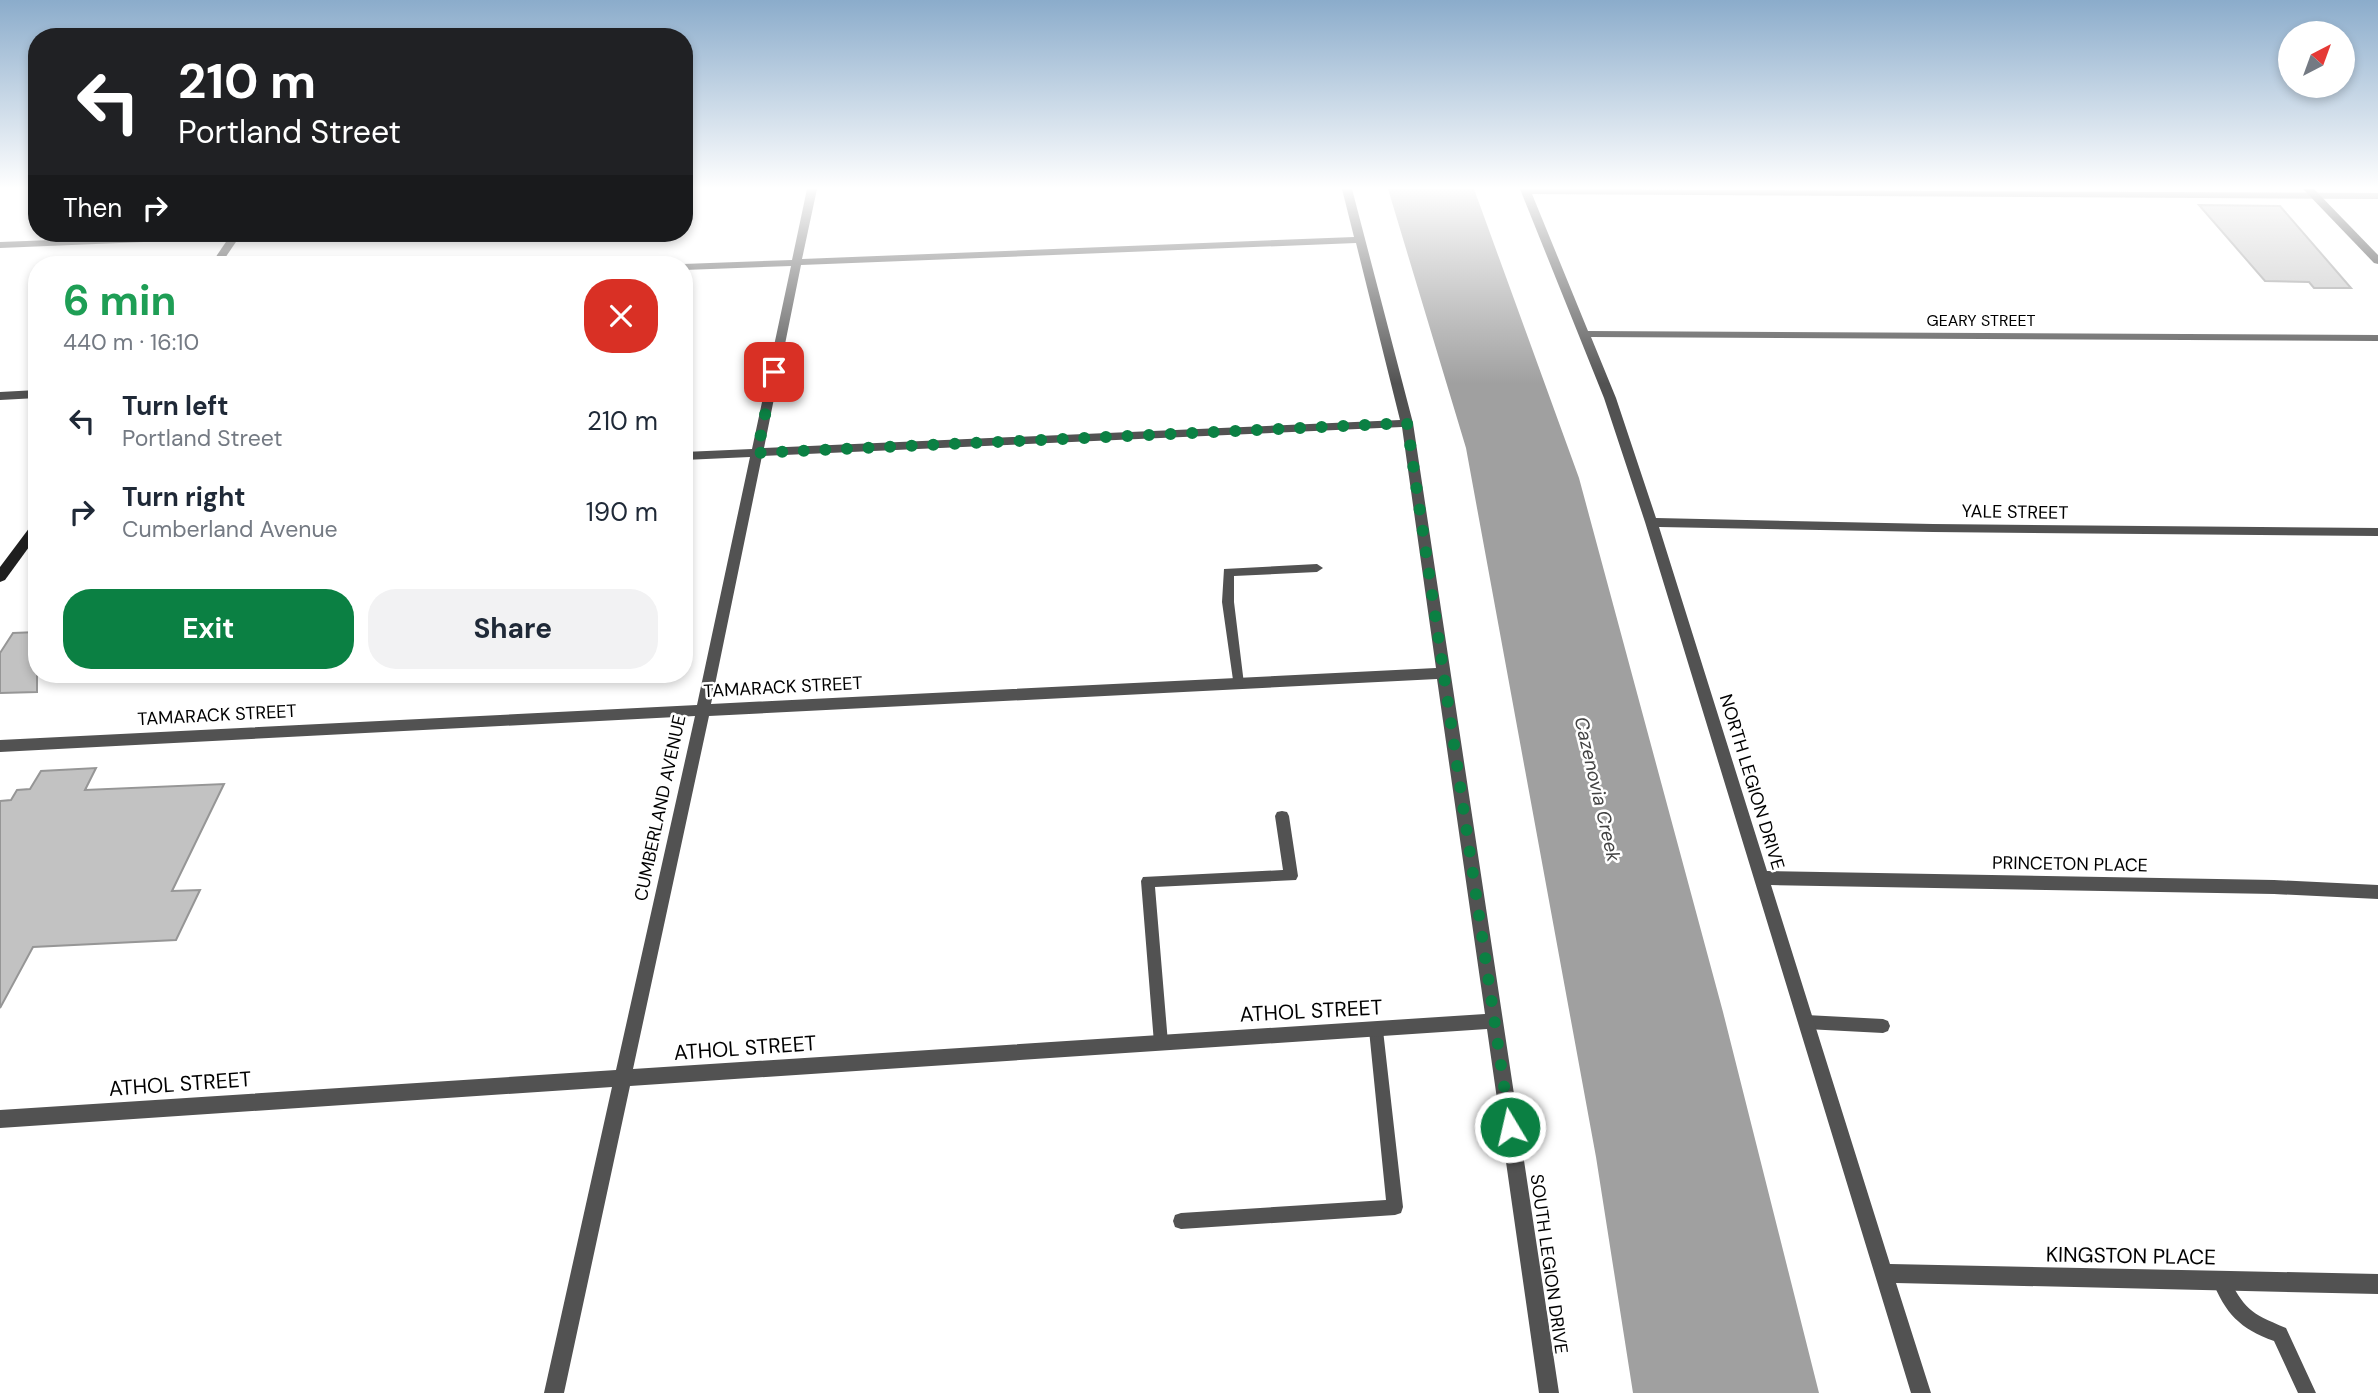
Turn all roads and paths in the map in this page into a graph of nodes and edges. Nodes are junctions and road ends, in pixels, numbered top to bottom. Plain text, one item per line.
1 (799, 254) edge
2 (1018, 254) edge
3 (1365, 254) edge
4 (1551, 254) edge
5 (797, 263) junction
6 (693, 267) edge
7 (1584, 334) junction
8 (2378, 338) edge
9 (28, 394) edge
10 (0, 396) edge
11 (1407, 423) junction
12 (757, 453) junction
13 (693, 456) edge
14 (1651, 522) junction
15 (2378, 532) edge
16 (28, 544) edge
17 (1317, 568) dead end
18 (0, 577) edge
19 (1443, 673) junction
20 (1238, 684) junction
21 (703, 710) junction
22 (0, 746) edge
23 (1282, 816) dead end
24 (1761, 878) junction
25 (2378, 892) edge
26 (1494, 1021) junction
27 (1806, 1022) junction
28 (1882, 1026) dead end
29 (1376, 1030) junction
30 (1161, 1043) junction
31 (622, 1079) junction
32 (0, 1119) edge
33 (1181, 1221) dead end
34 (1884, 1273) junction
35 (2220, 1280) junction
36 (2378, 1284) edge
37 (554, 1393) edge
38 (1549, 1393) edge
39 (1921, 1393) edge
40 (2307, 1393) edge

1 - 5 street, CUMBERLAND AVENUE
2 - 5 street
3 - 11 street, SOUTH LEGION DRIVE
4 - 7 street, NORTH LEGION DRIVE
5 - 6 street
5 - 12 street, CUMBERLAND AVENUE
7 - 8 street, GEARY STREET
7 - 14 street, NORTH LEGION DRIVE
9 - 10 street
11 - 12 street
11 - 19 street, SOUTH LEGION DRIVE
12 - 13 street
12 - 21 street, CUMBERLAND AVENUE
14 - 15 street, YALE STREET
14 - 24 street, NORTH LEGION DRIVE
16 - 18 main road
17 - 20 lane
19 - 20 street, TAMARACK STREET
19 - 26 street, SOUTH LEGION DRIVE
20 - 21 street, TAMARACK STREET
21 - 22 street, TAMARACK STREET
21 - 31 street, CUMBERLAND AVENUE
23 - 30 lane
24 - 25 street, PRINCETON PLACE
24 - 27 street, NORTH LEGION DRIVE
26 - 29 street, ATHOL STREET
26 - 38 street, SOUTH LEGION DRIVE
27 - 28 lane
27 - 34 street, NORTH LEGION DRIVE
29 - 30 street, ATHOL STREET
29 - 33 lane
30 - 31 street, ATHOL STREET
31 - 32 street, ATHOL STREET
31 - 37 street, CUMBERLAND AVENUE
34 - 35 street, KINGSTON PLACE
34 - 39 street, NORTH LEGION DRIVE
35 - 36 street, KINGSTON PLACE
35 - 40 lane

